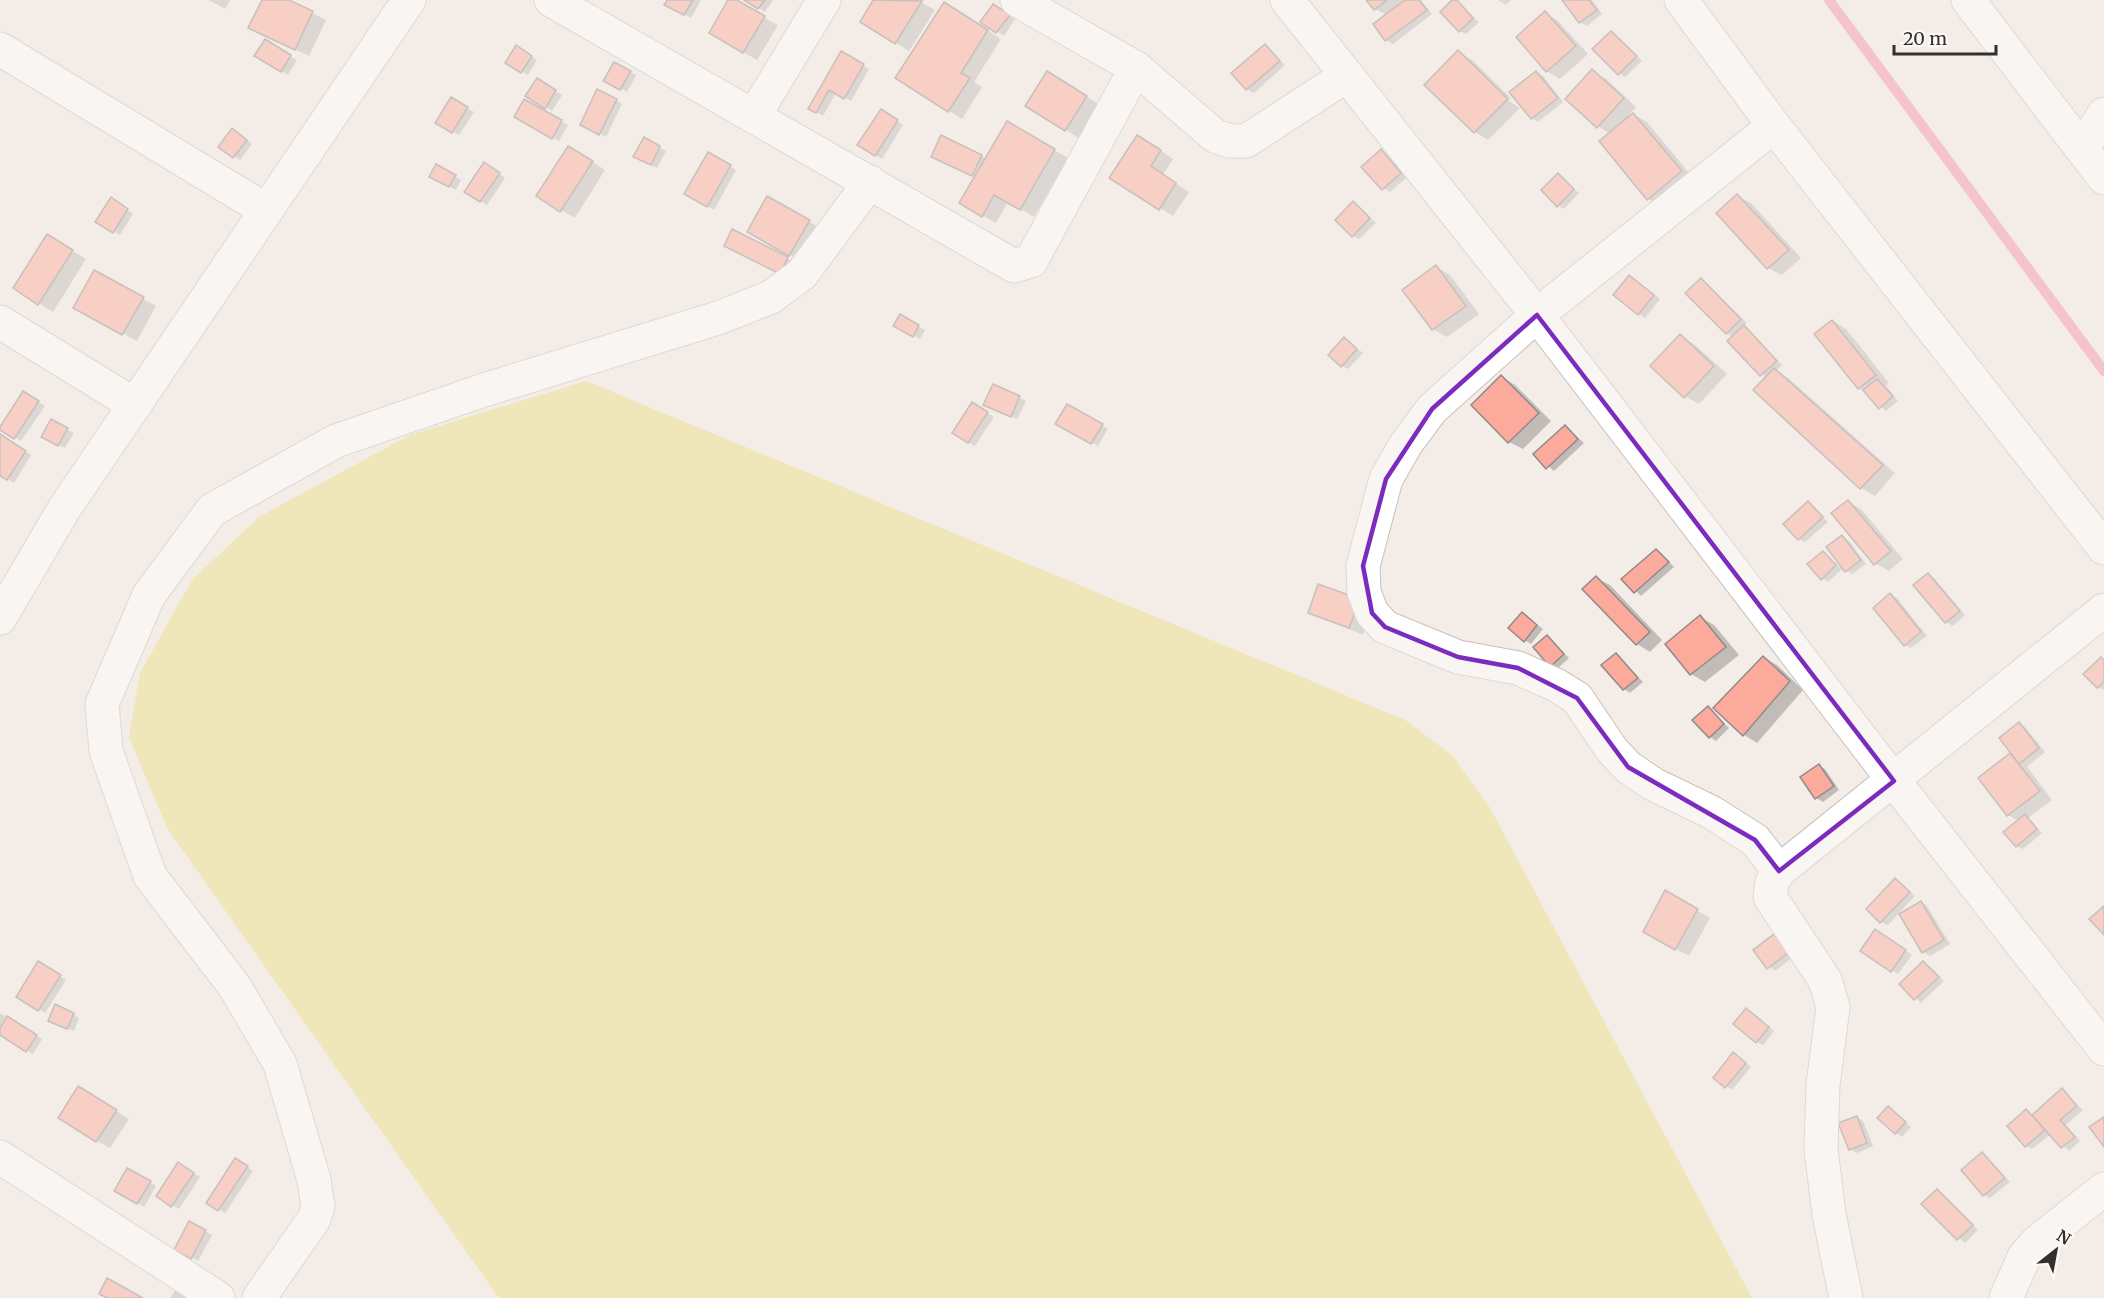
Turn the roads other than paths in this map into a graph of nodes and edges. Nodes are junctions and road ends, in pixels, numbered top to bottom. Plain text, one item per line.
1 (551, 0) edge
2 (824, 0) edge
3 (1017, 0) edge
4 (1287, 0) edge
5 (1681, 0) edge
6 (1968, 0) edge
7 (399, 4) edge
8 (0, 49) edge
9 (1136, 68) junction
10 (1346, 76) junction
11 (2104, 114) edge
12 (754, 116) junction
13 (1774, 126) junction
14 (2082, 149) junction
15 (2104, 178) edge
16 (870, 182) junction
17 (266, 210) junction
18 (1537, 315) junction
19 (0, 322) edge
20 (135, 405) junction
21 (2104, 548) edge
22 (3, 607) edge
23 (2104, 610) edge
24 (1894, 781) junction
25 (1779, 871) junction
26 (2104, 1049) edge
27 (0, 1157) edge
28 (2104, 1188) edge
29 (218, 1298) edge
30 (259, 1298) edge
31 (1846, 1298) edge
32 (2006, 1298) edge

1 - 12 street
2 - 12 street
3 - 9 street
4 - 10 street
5 - 13 street
6 - 14 street
7 - 17 street
8 - 17 street
9 - 10 street
9 - 16 street
10 - 18 street
11 - 14 street
12 - 16 street
13 - 18 street
13 - 21 street
14 - 15 street
16 - 30 street
17 - 20 street
18 - 24 street
18 - 25 street
19 - 20 street
20 - 22 street
23 - 24 street
24 - 25 street
24 - 26 street
25 - 31 street
27 - 29 street
28 - 32 street

